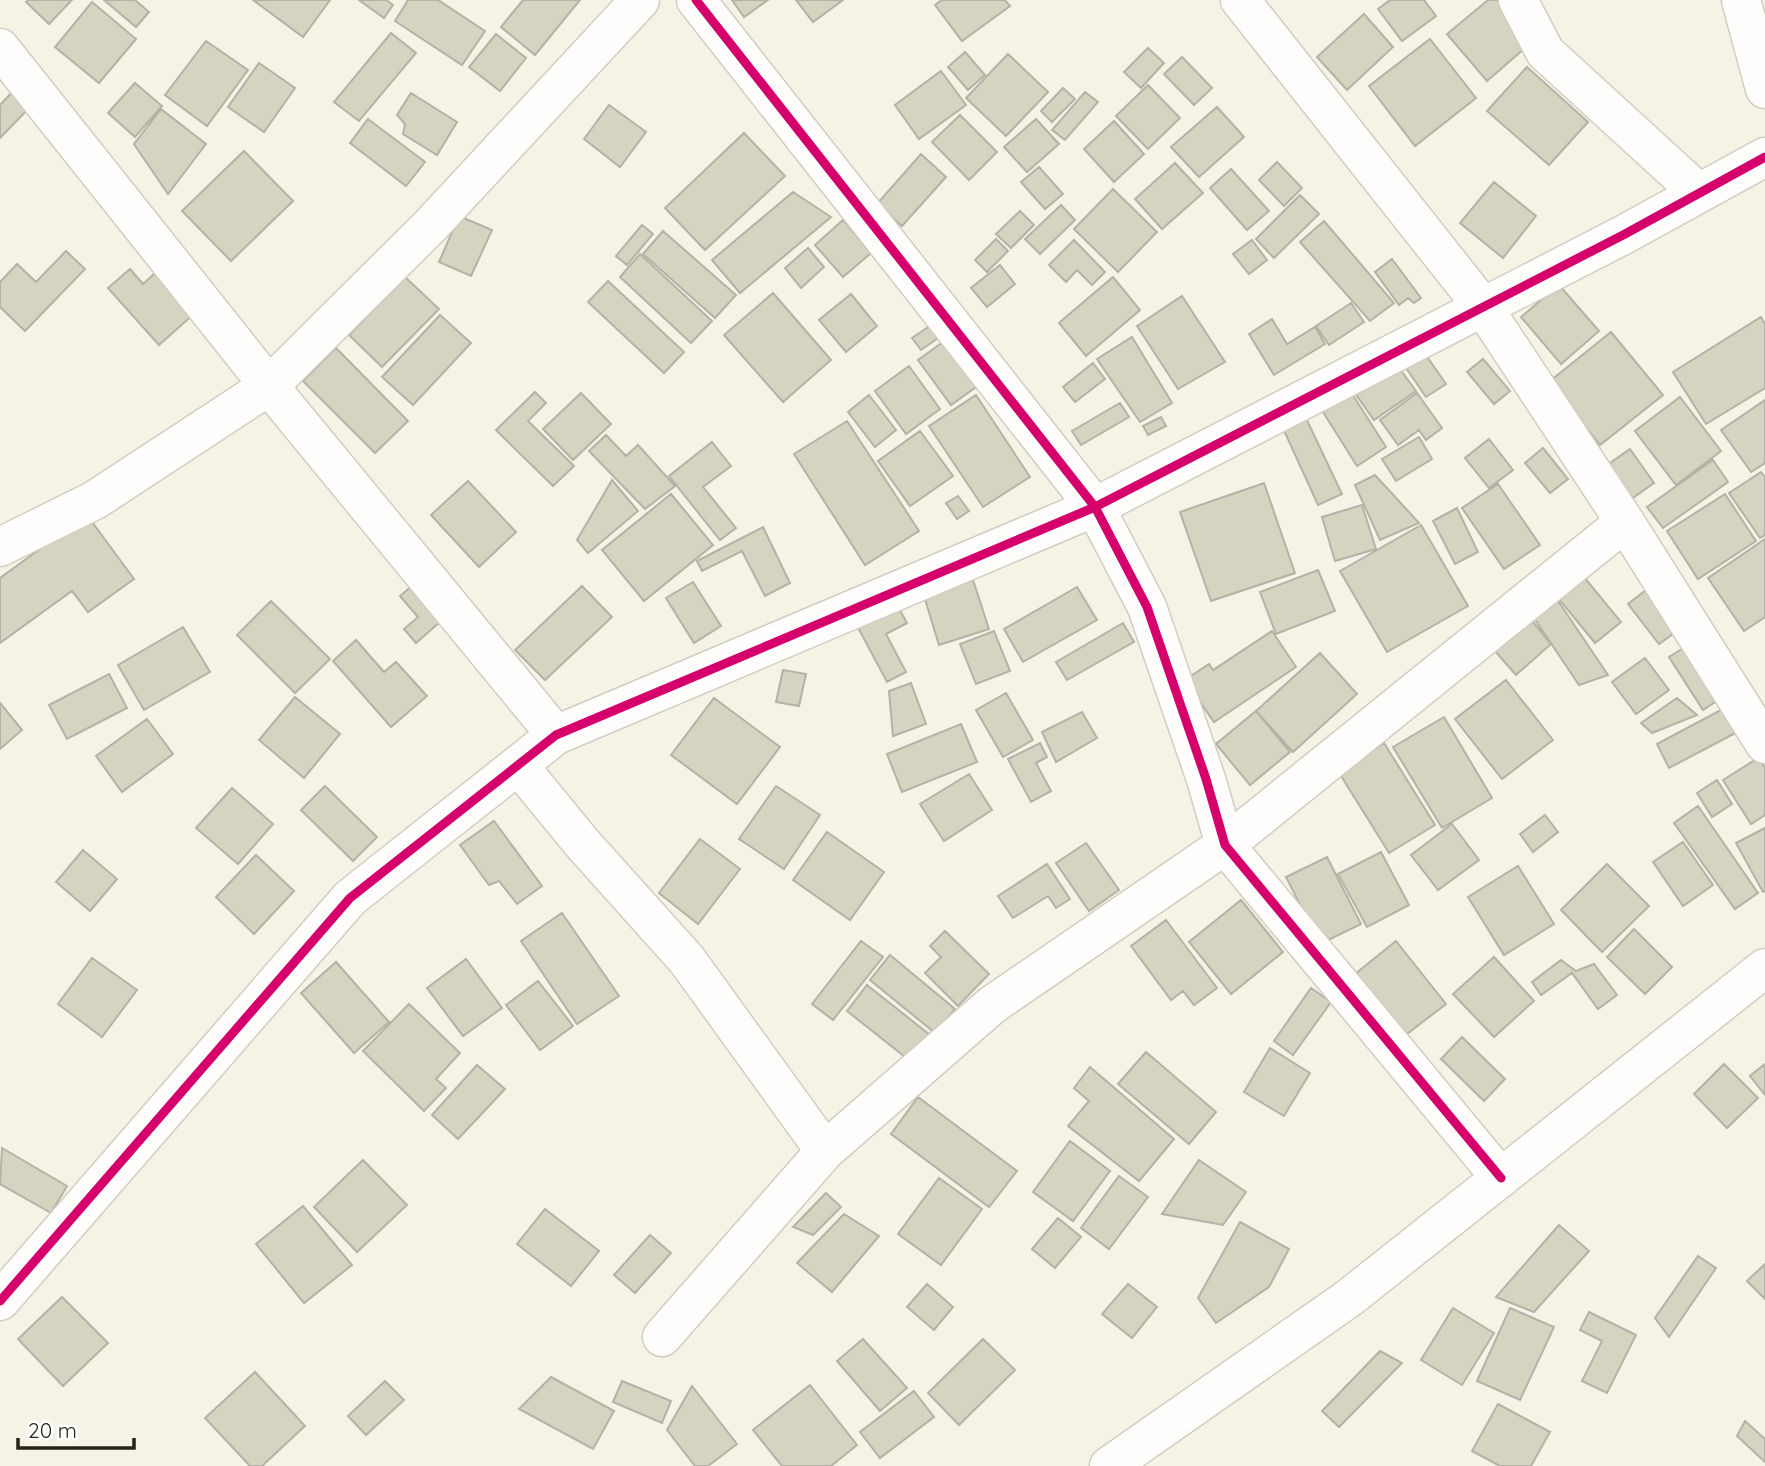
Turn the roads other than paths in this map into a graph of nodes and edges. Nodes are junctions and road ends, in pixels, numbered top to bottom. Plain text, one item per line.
1 (640, 0) edge
2 (696, 0) edge
3 (1240, 0) edge
4 (1518, 0) edge
5 (1741, 0) edge
6 (0, 48) edge
7 (1765, 89) edge
8 (1765, 156) edge
9 (1699, 193) junction
10 (1483, 307) junction
11 (269, 386) junction
12 (1095, 507) junction
13 (1625, 522) junction
14 (0, 547) edge
15 (556, 735) junction
16 (1765, 744) edge
17 (518, 765) junction
18 (1225, 845) junction
19 (1765, 968) edge
20 (825, 1151) junction
21 (1501, 1178) junction
22 (0, 1301) edge
23 (662, 1337) dead end
24 (1109, 1466) edge

1 - 11 street
2 - 12 street
3 - 10 street
4 - 9 street
5 - 7 street
6 - 11 street
8 - 9 street
9 - 10 street
10 - 12 street
10 - 13 street
11 - 14 street
11 - 15 street
12 - 15 street
12 - 18 street
13 - 16 street
13 - 18 street
15 - 17 street
17 - 20 street
17 - 22 street
18 - 20 street
18 - 21 street
19 - 21 street
20 - 23 street
21 - 24 street

